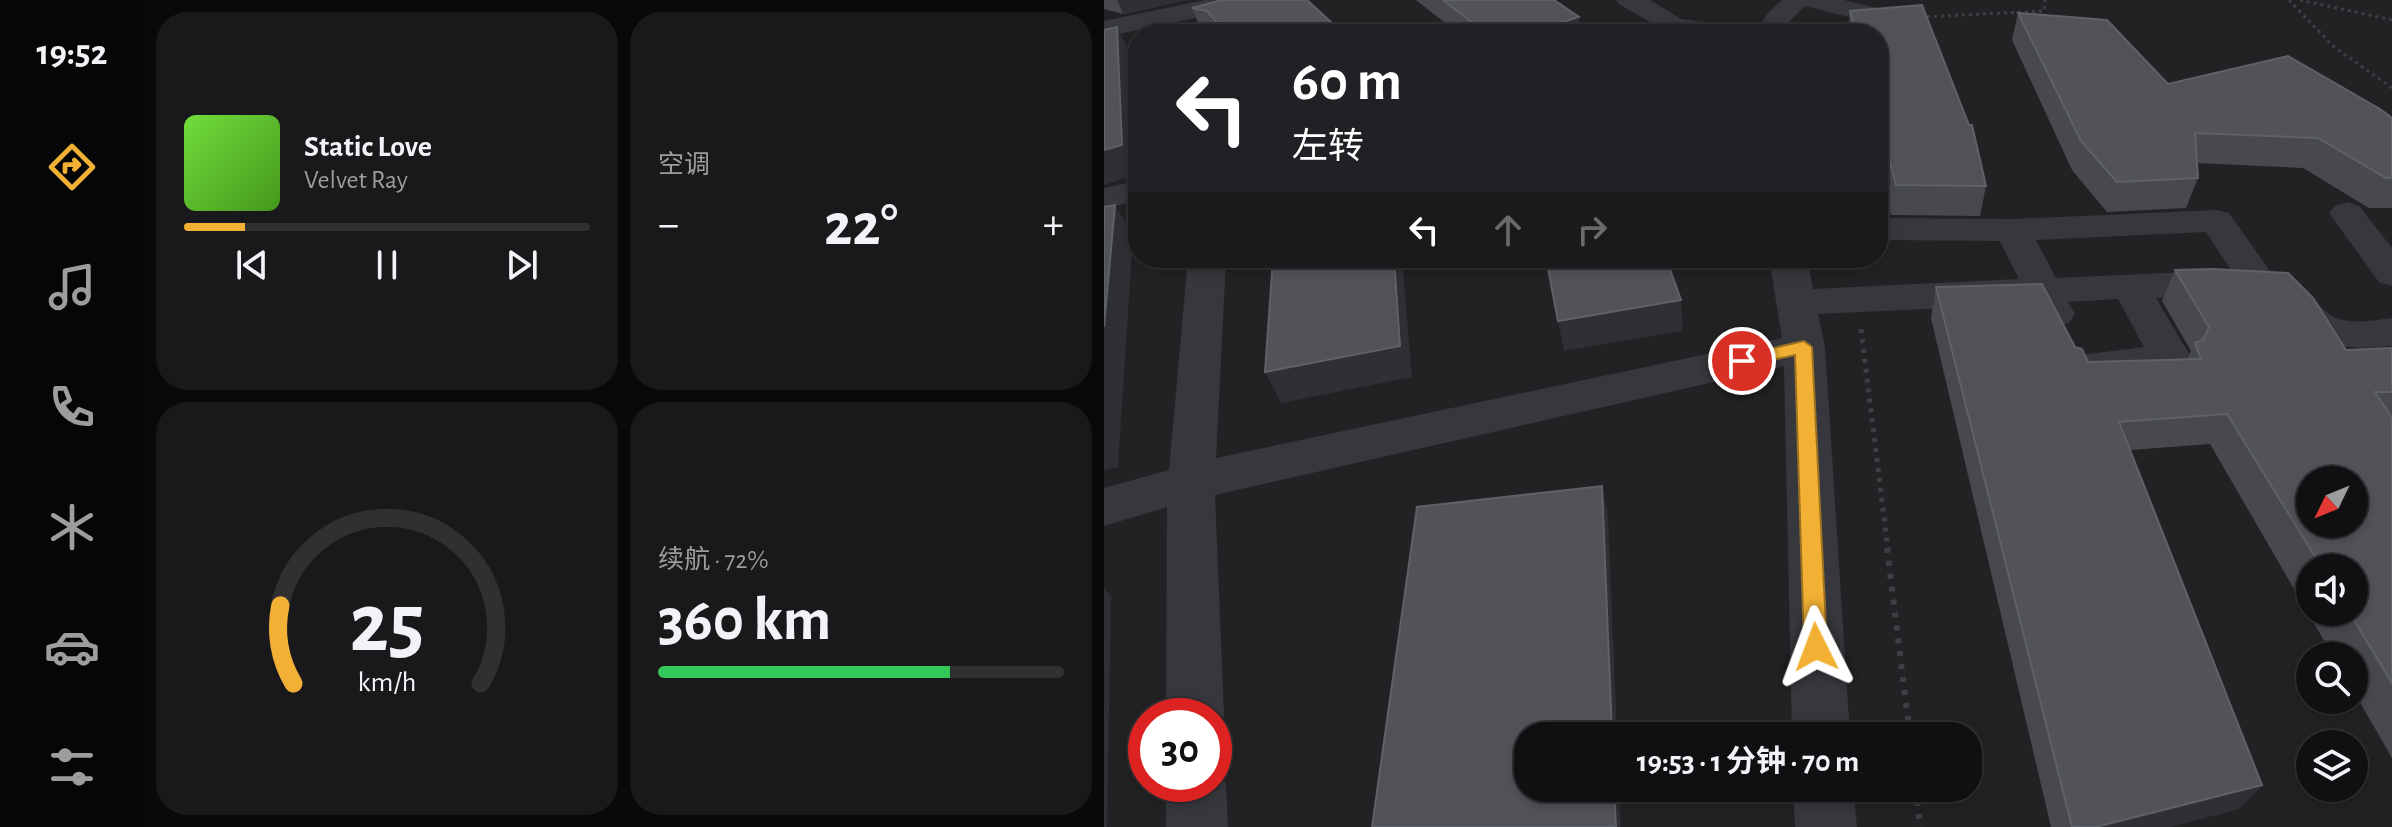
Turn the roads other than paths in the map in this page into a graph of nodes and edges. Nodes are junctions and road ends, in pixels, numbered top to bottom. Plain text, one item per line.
1 (1243, 0) edge
2 (1629, 0) edge
3 (1797, 0) edge
4 (1812, 0) edge
5 (1884, 18) edge
6 (1178, 24) edge
7 (1662, 24) edge
8 (1774, 24) edge
9 (1128, 27) edge
10 (1104, 29) edge
11 (1128, 193) edge
12 (1104, 198) edge
13 (2347, 213) dead end
14 (1888, 230) edge
15 (2013, 230) junction
16 (1888, 262) edge
17 (1206, 268) edge
18 (2392, 274) edge
19 (1792, 280) edge
20 (2258, 281) junction
21 (2131, 287) junction
22 (2045, 291) junction
23 (1899, 298) junction
24 (2392, 332) edge
25 (1804, 347) junction
26 (1191, 482) junction
27 (1104, 507) edge
28 (1195, 698) edge
29 (1820, 722) edge
30 (1196, 802) edge
31 (1824, 802) edge
32 (1197, 827) edge
33 (1826, 827) edge

1 - 6 street
2 - 7 street
3 - 8 street
4 - 5 street
9 - 10 street
11 - 12 street
13 - 18 street
14 - 15 street
15 - 20 street
15 - 22 street
16 - 23 street
17 - 26 street
19 - 23 street
19 - 25 street
20 - 21 street
20 - 24 street
21 - 22 street
21 - 22 street
22 - 23 street
25 - 26 street
25 - 29 street
26 - 27 street
26 - 28 street
30 - 32 street
31 - 33 street

